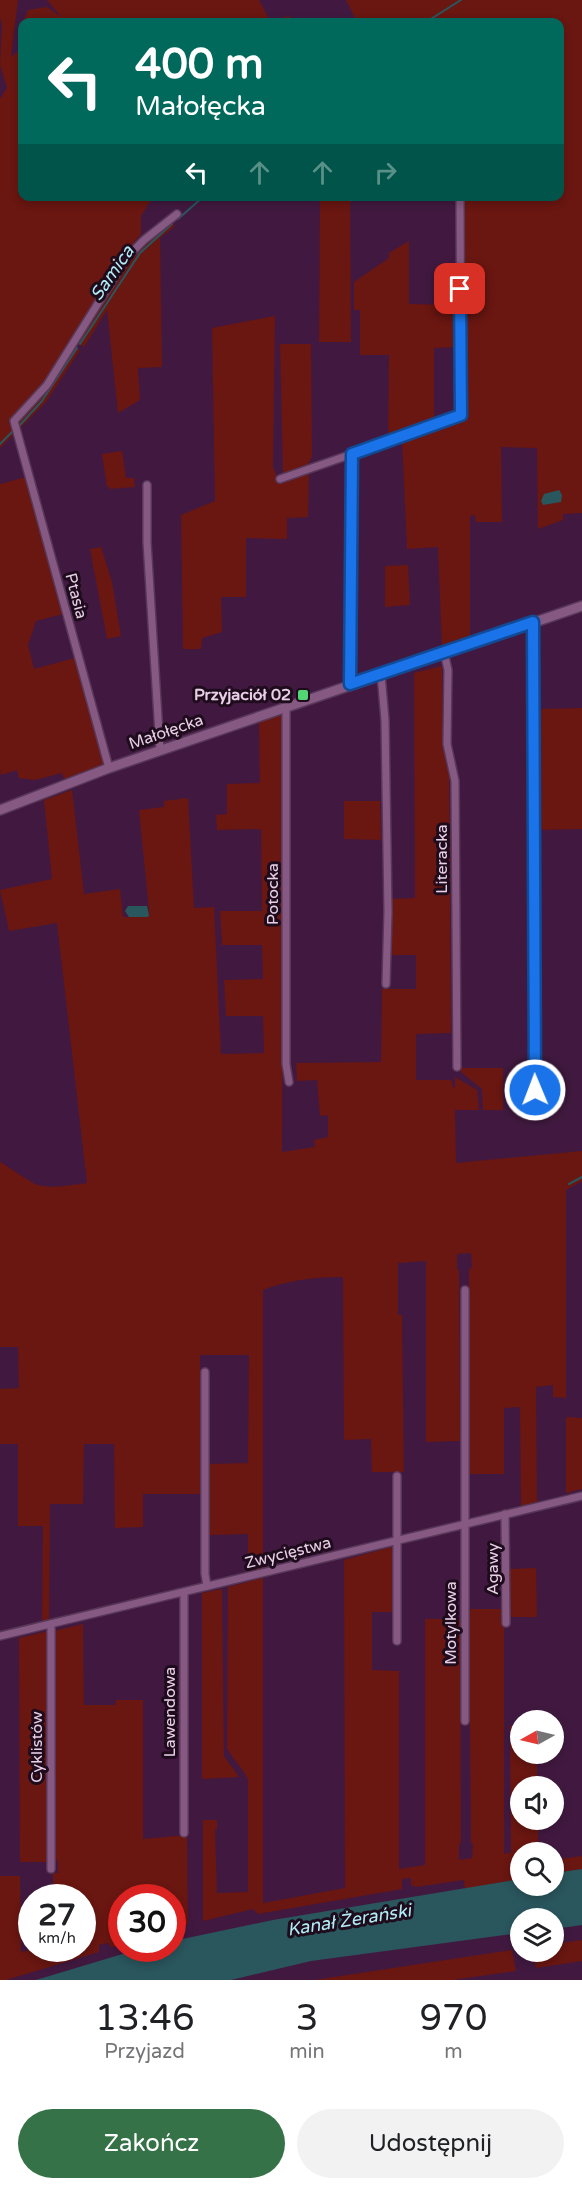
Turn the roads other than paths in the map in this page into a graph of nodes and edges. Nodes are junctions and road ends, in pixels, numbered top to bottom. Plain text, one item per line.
1 (460, 201) edge
2 (177, 214) dead end
3 (352, 454) junction
4 (280, 479) dead end
5 (147, 485) dead end
6 (582, 606) edge
7 (533, 622) junction
8 (444, 652) junction
9 (381, 674) junction
10 (350, 684) junction
11 (286, 706) junction
12 (160, 750) junction
13 (109, 768) junction
14 (0, 810) edge
15 (386, 984) dead end
16 (457, 1067) dead end
17 (289, 1082) dead end
18 (534, 1101) dead end
19 (465, 1290) dead end
20 (205, 1372) dead end
21 (397, 1476) dead end
22 (582, 1496) edge
23 (505, 1514) junction
24 (465, 1525) junction
25 (398, 1540) junction
26 (207, 1586) junction
27 (184, 1592) junction
28 (506, 1623) dead end
29 (51, 1624) junction
30 (0, 1636) edge
31 (397, 1641) dead end
32 (465, 1721) dead end
33 (184, 1833) dead end
34 (51, 1869) dead end

1 - 3 street
2 - 13 street, Ptasia
3 - 4 street
3 - 10 street
5 - 12 street
6 - 7 street, Małołęcka
7 - 8 street, Małołęcka
7 - 18 street
8 - 9 street, Małołęcka
8 - 16 street, Literacka
9 - 10 street, Małołęcka
9 - 15 street
10 - 11 street, Małołęcka
11 - 12 street, Małołęcka
11 - 17 street, Potocka
12 - 13 street, Małołęcka
13 - 14 street, Małołęcka
19 - 24 street, Motylkowa
20 - 26 street
21 - 25 street
22 - 23 street, Zwycięstwa
23 - 24 street, Zwycięstwa
23 - 28 street, Agawy
24 - 25 street, Zwycięstwa
24 - 32 street, Motylkowa
25 - 26 street, Zwycięstwa
25 - 31 street
26 - 27 street, Zwycięstwa
27 - 29 street, Zwycięstwa
27 - 33 street, Lawendowa
29 - 30 street, Zwycięstwa
29 - 34 street, Cyklistów

